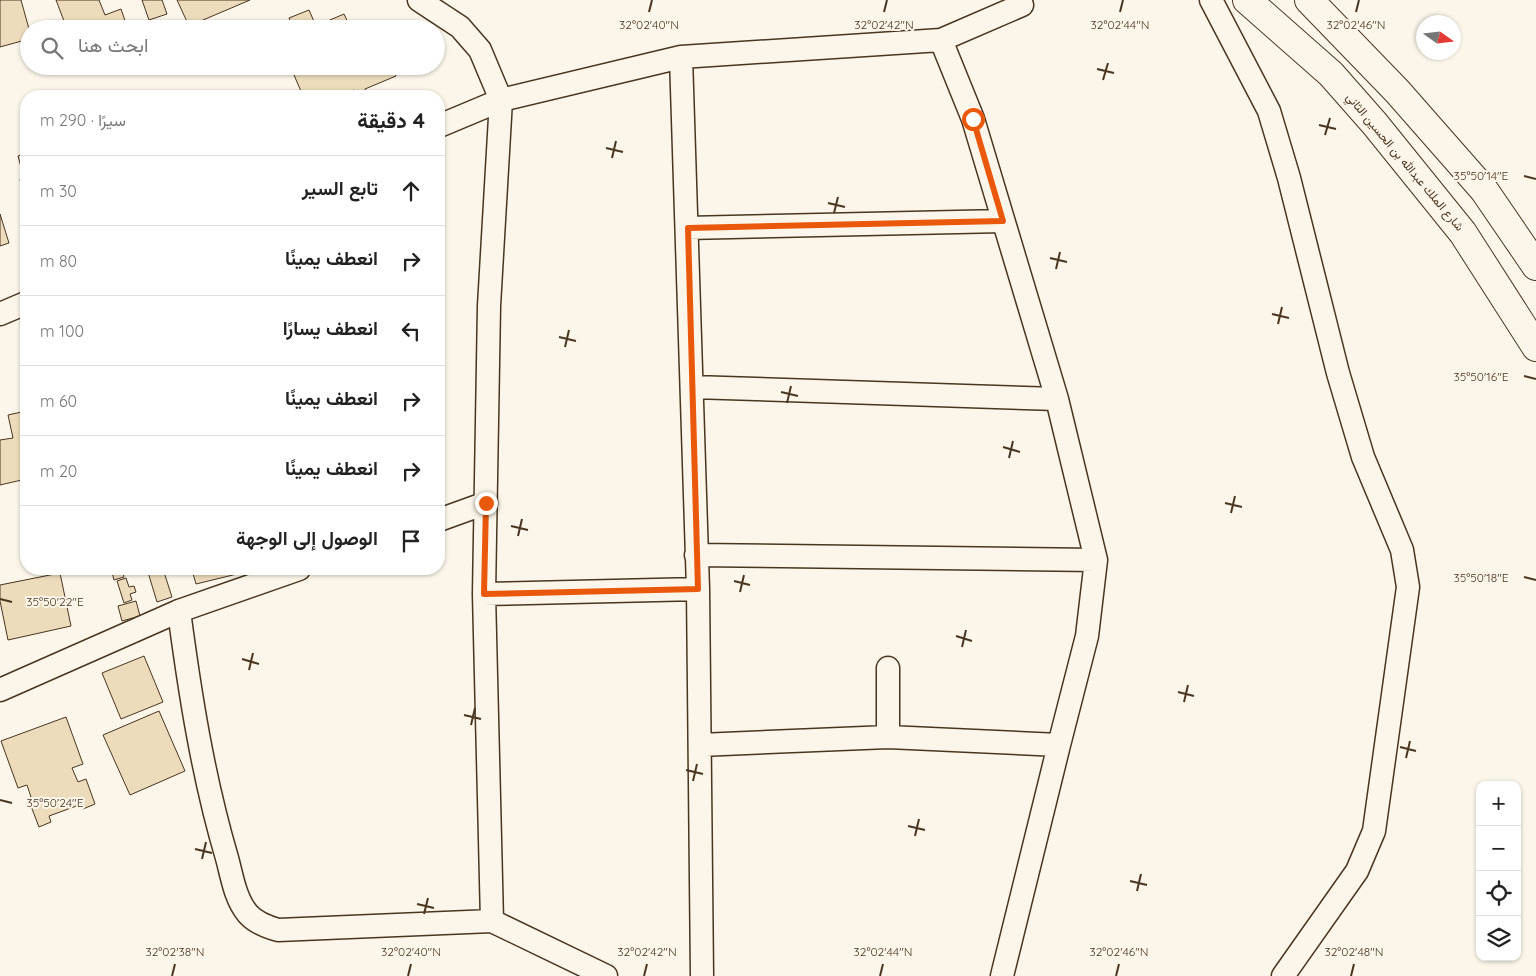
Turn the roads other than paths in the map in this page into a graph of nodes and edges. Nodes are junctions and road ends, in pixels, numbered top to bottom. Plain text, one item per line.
1 (419, 0) edge
2 (1211, 0) edge
3 (1247, 0) edge
4 (1309, 0) edge
5 (1022, 5) dead end
6 (941, 40) junction
7 (680, 57) junction
8 (501, 100) junction
9 (445, 123) edge
10 (1003, 221) junction
11 (688, 228) junction
12 (1536, 266) edge
13 (20, 306) edge
14 (0, 314) edge
15 (1536, 347) edge
16 (693, 387) junction
17 (1057, 399) junction
18 (486, 503) junction
19 (445, 518) edge
20 (696, 555) junction
21 (1096, 560) junction
22 (282, 575) edge
23 (698, 589) junction
24 (484, 594) junction
25 (179, 611) junction
26 (888, 668) dead end
27 (0, 690) edge
28 (888, 737) junction
29 (700, 745) junction
30 (1058, 745) junction
31 (492, 921) junction
32 (606, 976) edge
33 (702, 976) edge
34 (1002, 976) edge
35 (1283, 976) edge

1 - 8 street
2 - 35 street
3 - 15 highway, شارع الملك عبدالله بن الحسين الثاني
4 - 12 highway
5 - 6 street
6 - 7 street
6 - 10 street
7 - 8 street
7 - 11 street
8 - 9 street
8 - 18 street
10 - 11 street
10 - 17 street
11 - 16 street
13 - 14 street
16 - 17 street
16 - 20 street
17 - 21 street
18 - 19 street
18 - 24 street
20 - 21 street
20 - 23 street
21 - 30 street
22 - 25 street
23 - 24 street
23 - 29 street
24 - 31 street
25 - 27 street
25 - 31 street
26 - 28 street
28 - 29 street
28 - 30 street
29 - 33 street
30 - 34 street
31 - 32 street

